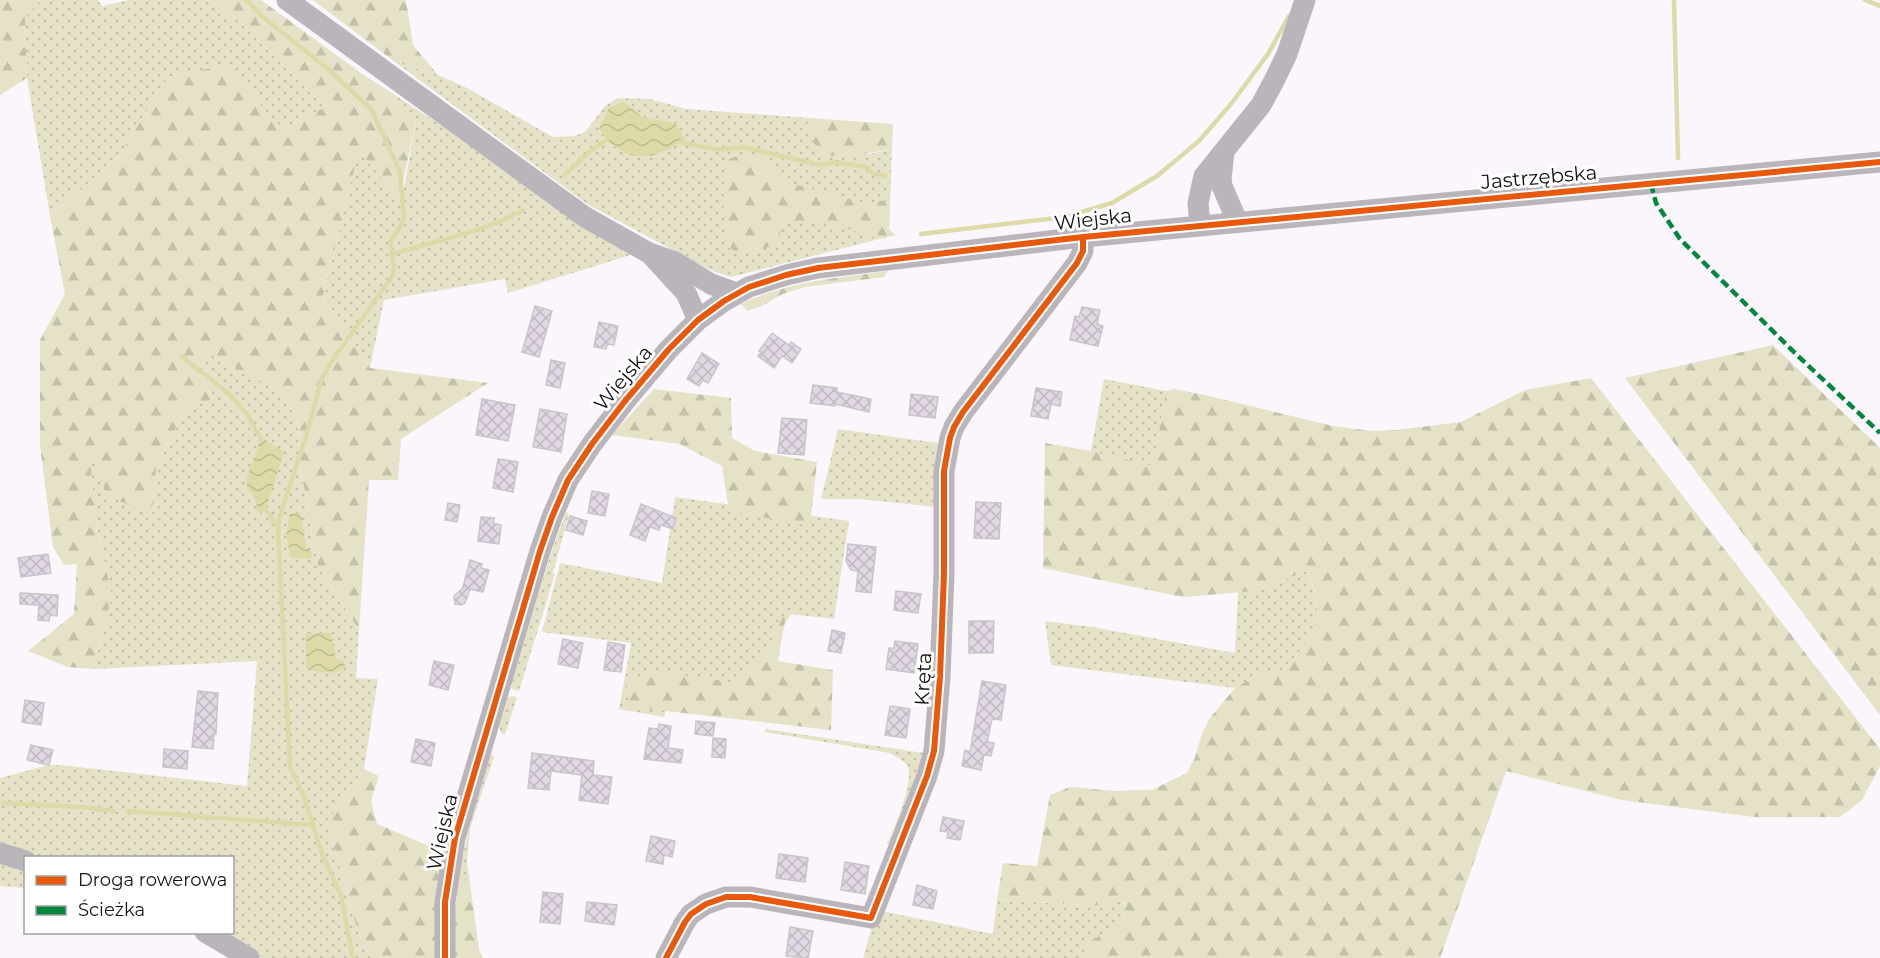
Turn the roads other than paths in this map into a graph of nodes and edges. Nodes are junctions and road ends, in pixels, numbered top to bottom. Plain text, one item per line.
1 (287, 0) edge
2 (1305, 0) edge
3 (1224, 152) junction
4 (1880, 162) edge
5 (1237, 221) junction
6 (1200, 225) junction
7 (1083, 237) junction
8 (649, 253) junction
9 (736, 293) junction
10 (698, 320) junction
11 (0, 853) edge
12 (24, 860) edge
13 (207, 934) edge
14 (249, 958) edge
15 (445, 958) edge
16 (666, 958) edge

1 - 8 street
2 - 3 street
3 - 5 street
3 - 6 street
4 - 5 street, Jastrzębska
5 - 6 street, Jastrzębska
6 - 7 street, Wiejska
7 - 9 street, Wiejska
7 - 16 street, Kręta
8 - 9 street
8 - 10 street
9 - 10 street, Wiejska
10 - 15 street, Wiejska
11 - 12 street
13 - 14 street

